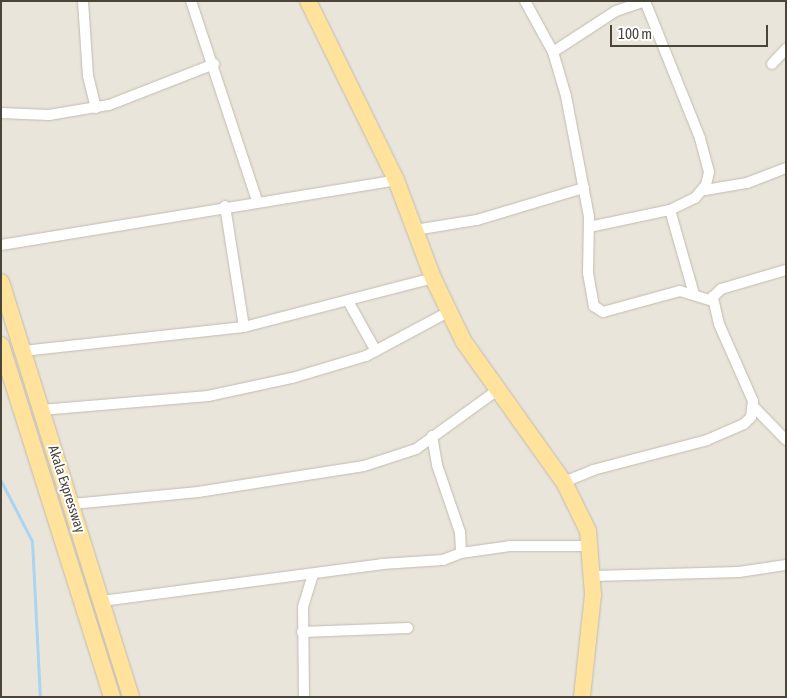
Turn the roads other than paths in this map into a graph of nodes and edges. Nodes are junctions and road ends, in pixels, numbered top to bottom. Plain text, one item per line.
1 (83, 1) edge
2 (191, 1) edge
3 (308, 1) edge
4 (524, 1) edge
5 (645, 1) edge
6 (786, 49) edge
7 (553, 52) junction
8 (214, 64) junction
9 (772, 64) dead end
10 (96, 108) junction
11 (1, 113) edge
12 (786, 168) edge
13 (396, 180) junction
14 (584, 188) junction
15 (705, 190) junction
16 (257, 201) junction
17 (225, 206) junction
18 (670, 210) junction
19 (588, 228) junction
20 (415, 230) junction
21 (1, 245) edge
22 (786, 270) edge
23 (432, 278) junction
24 (1, 282) edge
25 (694, 294) junction
26 (348, 301) junction
27 (712, 301) junction
28 (448, 312) junction
29 (244, 327) junction
30 (1, 345) edge
31 (376, 350) junction
32 (23, 351) junction
33 (34, 386) junction
34 (499, 389) junction
35 (16, 391) junction
36 (754, 407) junction
37 (42, 410) junction
38 (432, 436) junction
39 (786, 440) edge
40 (564, 482) junction
41 (72, 504) junction
42 (590, 546) junction
43 (461, 554) junction
44 (786, 564) edge
45 (313, 574) junction
46 (593, 576) junction
47 (102, 600) junction
48 (408, 628) dead end
49 (302, 632) junction
50 (112, 697) edge
51 (131, 697) edge
52 (304, 697) edge
53 (582, 697) edge

1 - 10 street
2 - 8 street
3 - 13 main road
4 - 7 street
5 - 7 street
5 - 15 street
6 - 9 street
7 - 14 street
8 - 10 street
8 - 16 street
10 - 11 street
12 - 15 street
13 - 16 street
13 - 20 main road
14 - 19 street
14 - 20 street
15 - 18 street
16 - 17 street
17 - 21 street
17 - 29 street
18 - 19 street
18 - 25 street
19 - 25 street
20 - 23 main road
22 - 27 street
23 - 26 street
23 - 28 main road
24 - 32 main road, Akala Expressway
25 - 27 street
26 - 29 street
26 - 31 street
27 - 36 street
28 - 31 street
28 - 34 main road
29 - 32 street
30 - 35 main road, Akala Expressway
31 - 37 street
32 - 33 main road, Akala Expressway
33 - 35 main road
33 - 37 main road, Akala Expressway
34 - 38 street
34 - 40 main road
35 - 50 main road, Akala Expressway
36 - 39 street
36 - 40 street
37 - 41 main road, Akala Expressway
38 - 41 street
38 - 43 street
40 - 42 main road
41 - 47 main road, Akala Expressway
42 - 43 street
42 - 46 main road
43 - 45 street
44 - 46 street
45 - 47 street
45 - 49 street
46 - 53 main road
47 - 51 main road, Akala Expressway
48 - 49 street
49 - 52 street

